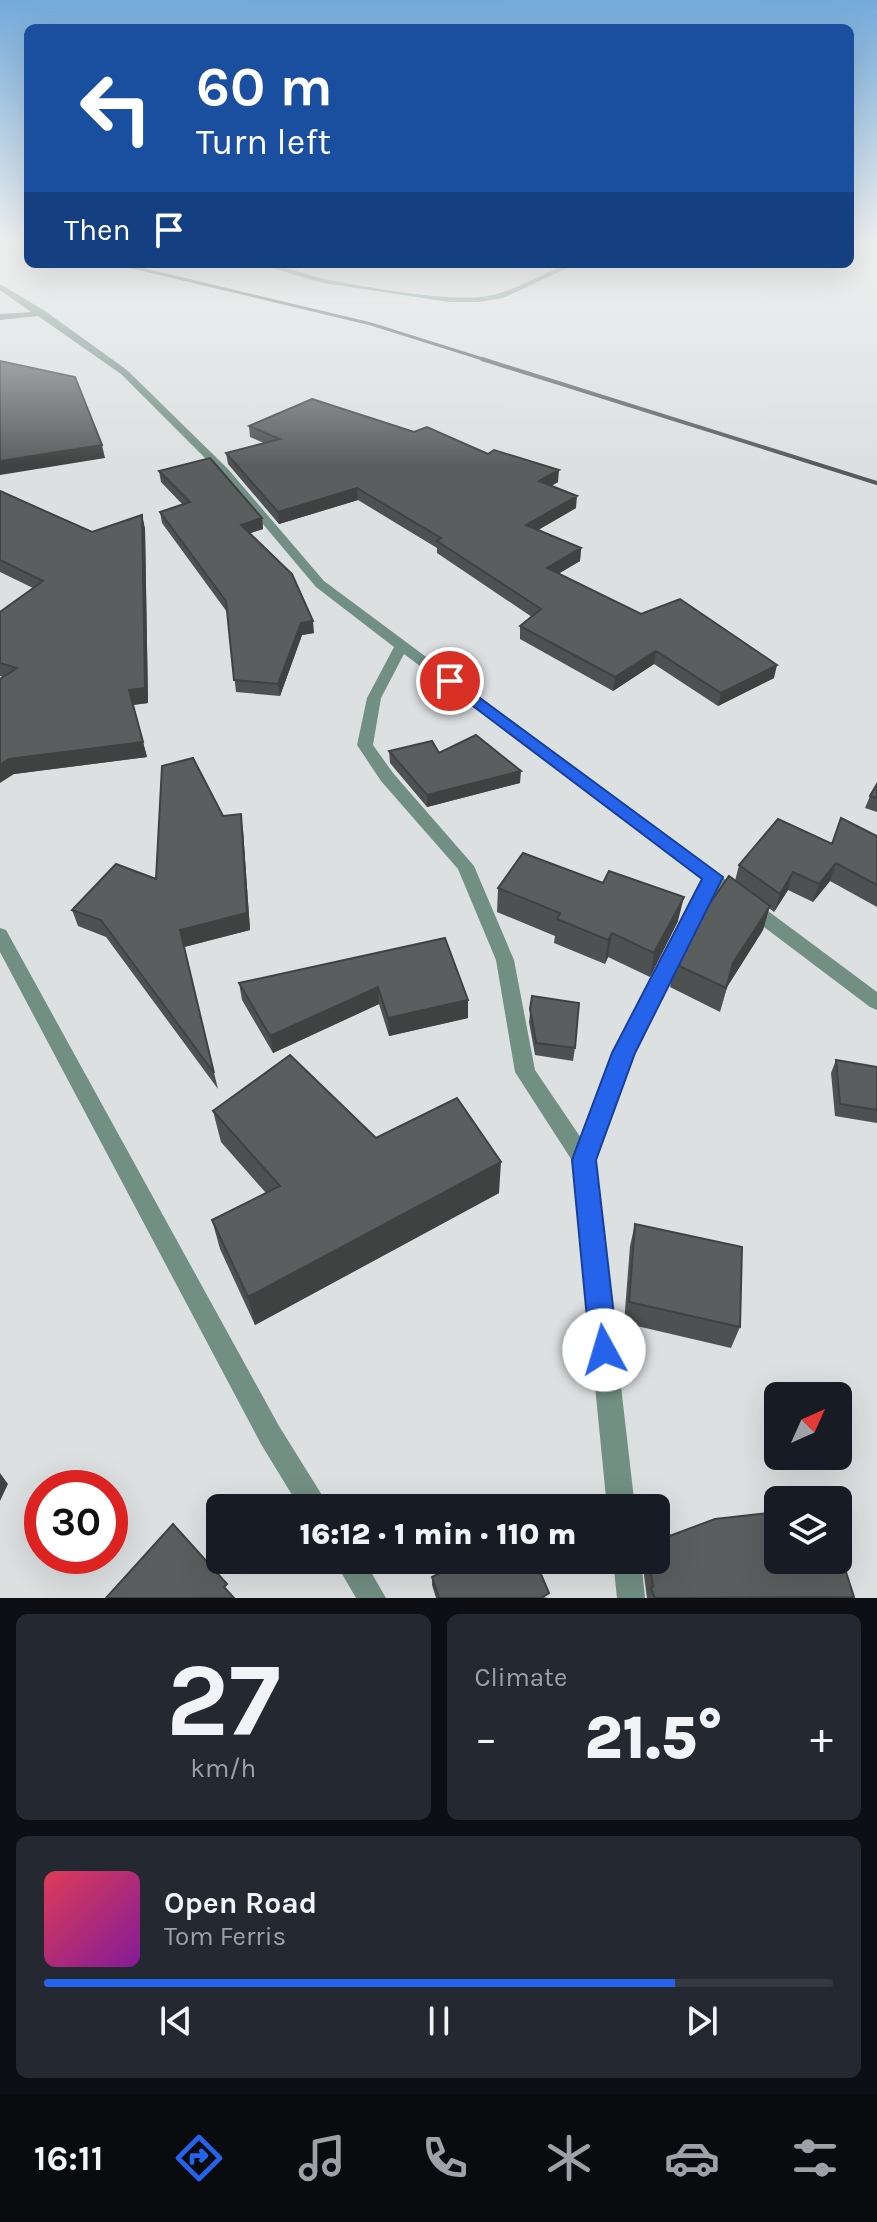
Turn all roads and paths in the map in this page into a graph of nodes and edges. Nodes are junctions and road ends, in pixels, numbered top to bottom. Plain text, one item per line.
1 (46, 316) edge
2 (402, 645) junction
3 (713, 877) junction
4 (0, 935) edge
5 (877, 1002) edge
6 (584, 1160) junction
7 (307, 1494) edge
8 (620, 1494) edge
9 (357, 1574) edge
10 (628, 1574) edge
11 (372, 1598) edge
12 (631, 1598) edge

1 - 2 street
2 - 3 street
2 - 6 street
3 - 5 street
3 - 6 street
4 - 7 street
6 - 8 street
9 - 11 street
10 - 12 street

